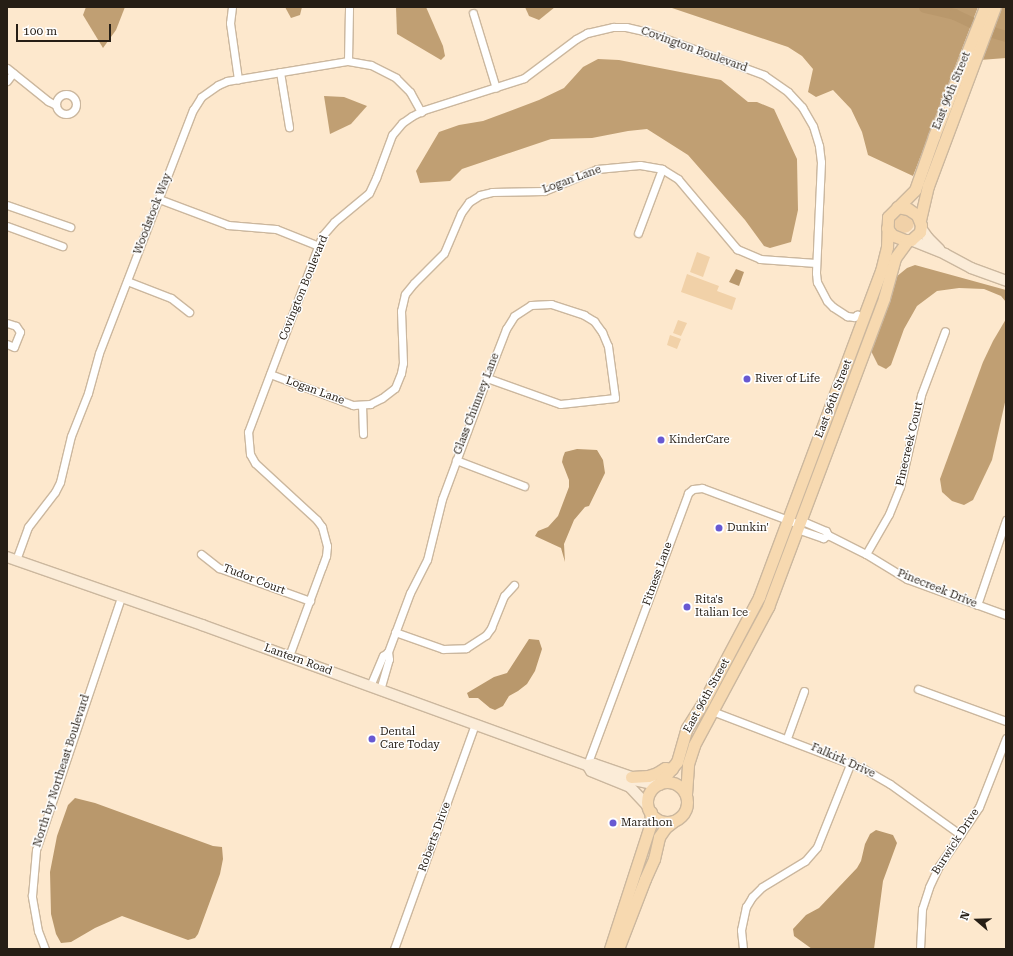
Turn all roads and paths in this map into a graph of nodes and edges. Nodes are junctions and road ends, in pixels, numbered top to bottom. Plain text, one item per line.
1 (232, 7) edge
2 (349, 7) edge
3 (991, 7) edge
4 (473, 13) dead end
5 (974, 49) junction
6 (348, 61) junction
7 (7, 68) edge
8 (280, 72) junction
9 (13, 73) junction
10 (238, 79) junction
11 (7, 80) edge
12 (496, 88) junction
13 (56, 105) dead end
14 (421, 112) junction
15 (288, 127) dead end
16 (662, 170) junction
17 (159, 199) junction
18 (7, 205) edge
19 (897, 207) junction
20 (921, 224) junction
21 (7, 226) edge
22 (70, 227) dead end
23 (887, 228) junction
24 (638, 233) dead end
25 (910, 240) junction
26 (62, 246) dead end
27 (319, 246) junction
28 (945, 254) junction
29 (816, 263) junction
30 (127, 281) junction
31 (1006, 281) edge
32 (189, 312) dead end
33 (859, 321) junction
34 (7, 322) edge
35 (945, 331) dead end
36 (7, 344) edge
37 (856, 373) junction
38 (270, 374) junction
39 (487, 378) junction
40 (362, 405) junction
41 (363, 434) dead end
42 (456, 460) junction
43 (524, 486) dead end
44 (1006, 520) edge
45 (796, 523) junction
46 (201, 554) dead end
47 (866, 554) junction
48 (11, 558) edge
49 (514, 584) dead end
50 (121, 597) junction
51 (310, 601) junction
52 (977, 605) junction
53 (1006, 615) edge
54 (395, 632) junction
55 (388, 652) junction
56 (289, 656) junction
57 (370, 686) junction
58 (918, 689) dead end
59 (380, 690) junction
60 (804, 691) dead end
61 (712, 711) junction
62 (1006, 721) edge
63 (475, 724) junction
64 (787, 738) junction
65 (1006, 738) edge
66 (851, 762) junction
67 (587, 765) junction
68 (673, 769) junction
69 (631, 777) junction
70 (658, 785) junction
71 (686, 794) junction
72 (649, 809) junction
73 (674, 821) junction
74 (961, 835) junction
75 (45, 949) edge
76 (394, 949) edge
77 (610, 949) edge
78 (618, 949) edge
79 (743, 949) edge
80 (920, 949) edge

1 - 10 street
2 - 6 street
3 - 5 main road, East 96th Street
4 - 12 street
5 - 19 main road, East 96th Street
5 - 20 main road, East 96th Street
6 - 8 street, Woodstock Way
6 - 14 street, Woodstock Way
7 - 9 street
8 - 10 street, Woodstock Way
8 - 15 street
9 - 11 street
9 - 13 street
10 - 17 street, Woodstock Way
12 - 14 street, Covington Boulevard
12 - 29 street, Covington Boulevard
14 - 27 street, Covington Boulevard
16 - 24 street
16 - 29 street, Logan Lane
16 - 40 street, Logan Lane
17 - 27 street
17 - 30 street, Woodstock Way
18 - 22 street
19 - 20 main road
19 - 23 main road, East 96th Street
20 - 25 main road, East 96th Street
20 - 28 street
21 - 26 street
23 - 25 main road
23 - 33 main road, East 96th Street
25 - 28 street
25 - 37 main road, East 96th Street
27 - 38 street, Covington Boulevard
28 - 31 street
29 - 33 street, Covington Boulevard
30 - 32 street
30 - 48 street, Woodstock Way
33 - 37 main road
33 - 45 main road, East 96th Street
34 - 36 street
35 - 47 street, Pinecreek Court
37 - 45 main road, East 96th Street
38 - 40 street, Logan Lane
38 - 51 street, Covington Boulevard
39 - 39 street, Glass Chimney Lane
39 - 42 street, Glass Chimney Lane
40 - 41 street
42 - 43 street
42 - 54 street, Glass Chimney Lane
44 - 52 street
45 - 47 street, Pinecreek Drive
45 - 61 main road, East 96th Street
45 - 67 street, Fitness Lane
45 - 68 main road, East 96th Street
46 - 51 street, Tudor Court
47 - 52 street, Pinecreek Drive
48 - 50 street, Lantern Road
49 - 54 street
50 - 56 street, Lantern Road
50 - 75 street, North by Northeast Boulevard
51 - 56 street, Covington Boulevard
52 - 53 street, Pinecreek Drive
54 - 55 street, Glass Chimney Lane
55 - 57 street, Glass Chimney Lane
55 - 59 street, Glass Chimney Lane
56 - 57 street, Lantern Road
57 - 59 street, Lantern Road
58 - 62 street
59 - 63 street, Lantern Road
60 - 64 street
61 - 64 street, Falkirk Drive
61 - 71 main road, East 96th Street
63 - 67 street, Lantern Road
63 - 76 street, Roberts Drive
64 - 66 street, Falkirk Drive
65 - 74 street, Burwick Drive
66 - 74 street, Falkirk Drive
66 - 79 street
67 - 69 street, Lantern Road
67 - 72 street, Lantern Road
68 - 69 main road
68 - 70 main road, East 96th Street
69 - 70 street, Lantern Road
70 - 71 main road
70 - 72 main road
71 - 73 main road
72 - 73 main road
72 - 77 main road
73 - 78 main road
74 - 80 street, Burwick Drive

